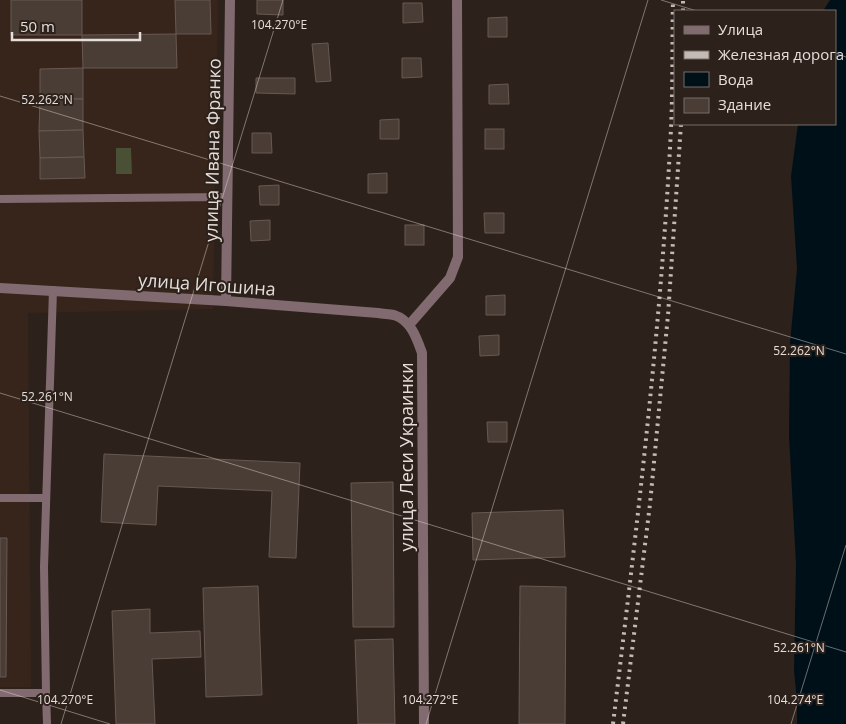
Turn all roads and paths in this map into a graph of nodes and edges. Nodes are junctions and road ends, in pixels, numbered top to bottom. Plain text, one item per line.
1 (230, 0) edge
2 (457, 0) edge
3 (228, 197) junction
4 (0, 199) edge
5 (0, 288) edge
6 (53, 290) junction
7 (226, 301) junction
8 (408, 325) junction
9 (0, 498) edge
10 (46, 498) junction
11 (46, 692) junction
12 (0, 693) edge
13 (47, 724) edge
14 (424, 724) edge

1 - 3 street, улица Ивана Франко
2 - 8 street
3 - 4 lane
3 - 7 street, улица Ивана Франко
5 - 6 street, улица Игошина
6 - 7 street, улица Игошина
6 - 10 lane
7 - 8 street, улица Игошина
8 - 14 street, улица Леси Украинки
9 - 10 lane
10 - 11 lane
11 - 12 lane
11 - 13 lane

